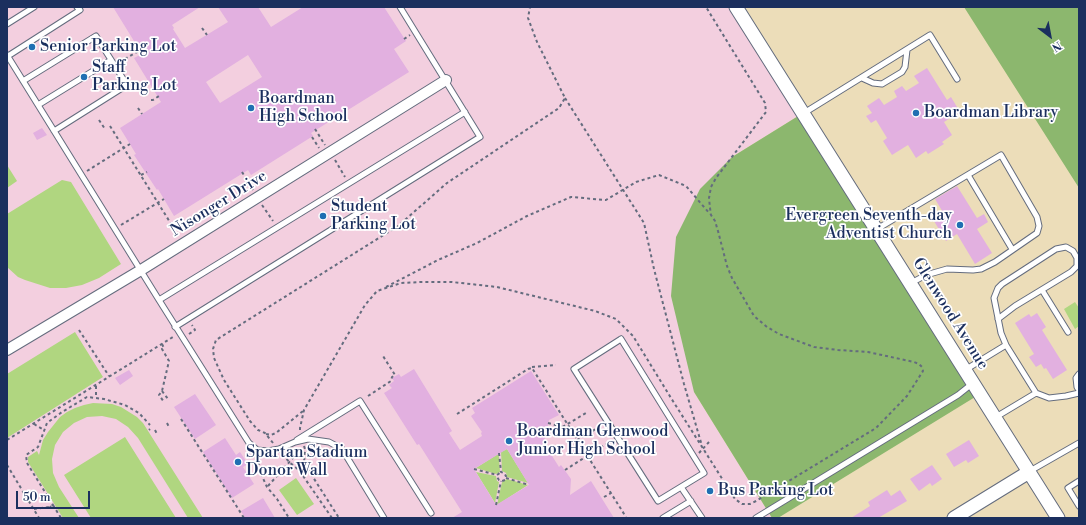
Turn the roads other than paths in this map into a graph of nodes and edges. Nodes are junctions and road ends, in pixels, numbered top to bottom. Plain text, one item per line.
1 (34, 7) edge
2 (78, 7) edge
3 (400, 7) edge
4 (736, 7) edge
5 (7, 24) edge
6 (906, 50) junction
7 (7, 56) edge
8 (111, 60) junction
9 (862, 78) junction
10 (956, 79) dead end
11 (446, 80) junction
12 (23, 81) junction
13 (38, 105) junction
14 (465, 112) junction
15 (803, 113) junction
16 (54, 131) junction
17 (968, 175) junction
18 (876, 230) junction
19 (1012, 249) junction
20 (141, 270) junction
21 (911, 283) junction
22 (1042, 290) junction
23 (159, 300) junction
24 (998, 319) junction
25 (176, 327) junction
26 (1068, 332) dead end
27 (1006, 345) junction
28 (7, 350) edge
29 (965, 370) junction
30 (1079, 374) edge
31 (974, 383) junction
32 (1079, 391) edge
33 (1036, 393) junction
34 (995, 418) junction
35 (295, 442) junction
36 (1079, 443) edge
37 (1029, 472) junction
38 (1079, 481) edge
39 (681, 486) junction
40 (691, 501) junction
41 (1079, 506) edge
42 (431, 513) dead end
43 (384, 518) edge
44 (663, 518) edge
45 (702, 518) edge
46 (756, 518) edge
47 (954, 518) edge
48 (1058, 518) edge

1 - 5 lane
2 - 7 lane
3 - 11 lane
4 - 15 street, Glenwood Avenue
6 - 9 lane
6 - 9 lane
6 - 10 lane
7 - 12 lane
8 - 12 lane
8 - 13 lane
8 - 16 lane
9 - 15 lane
11 - 14 lane
11 - 20 street, Nisonger Drive
12 - 13 lane
13 - 16 lane
14 - 23 lane
14 - 25 lane
15 - 18 street, Glenwood Avenue
16 - 20 lane
17 - 18 lane
17 - 19 lane
17 - 19 lane
18 - 21 street, Glenwood Avenue
19 - 21 lane
20 - 23 lane
20 - 28 street, Nisonger Drive
21 - 29 street, Glenwood Avenue
22 - 24 lane
22 - 24 lane
22 - 26 lane
23 - 25 lane
24 - 27 lane
25 - 35 lane
27 - 29 lane
27 - 33 lane
29 - 31 street, Glenwood Avenue
30 - 32 lane
31 - 34 street, Glenwood Avenue
31 - 46 lane
32 - 33 lane
33 - 34 lane
34 - 37 street, Glenwood Avenue
35 - 42 lane
35 - 43 lane
36 - 37 lane
37 - 47 street
37 - 48 street, Glenwood Avenue
38 - 41 lane
39 - 39 lane
39 - 40 lane
40 - 44 lane
40 - 45 lane

